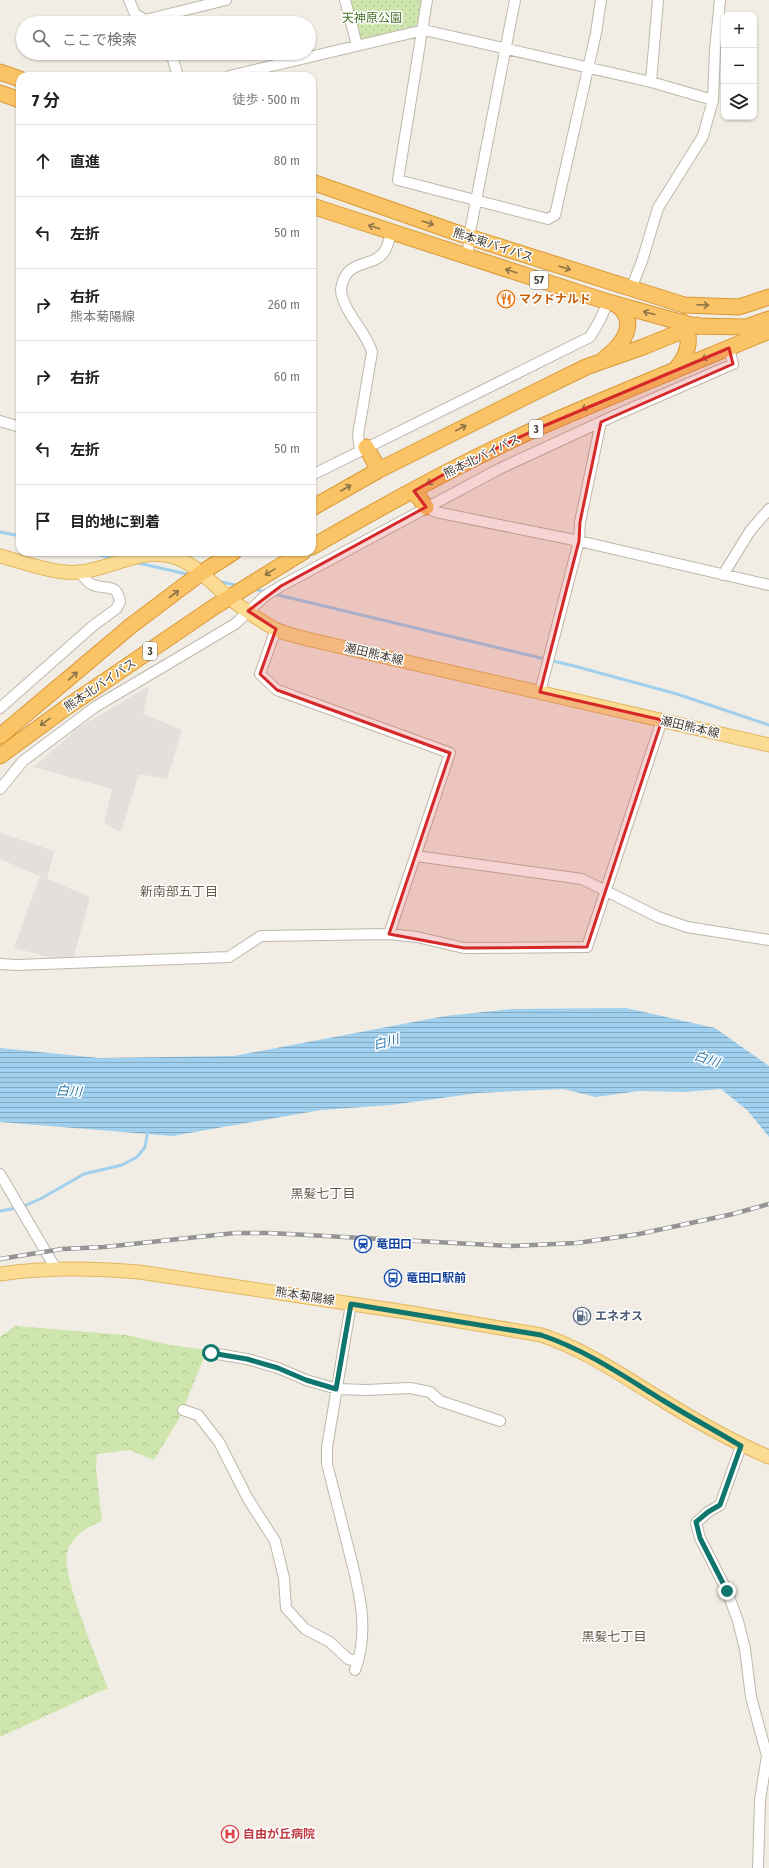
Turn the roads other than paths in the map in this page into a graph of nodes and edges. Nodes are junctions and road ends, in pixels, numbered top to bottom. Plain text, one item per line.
1 (129, 0) edge
2 (226, 0) edge
3 (345, 0) edge
4 (427, 0) edge
5 (516, 0) edge
6 (601, 0) edge
7 (658, 0) edge
8 (720, 0) edge
9 (138, 16) edge
10 (174, 16) edge
11 (424, 30) junction
12 (357, 45) junction
13 (506, 48) junction
14 (316, 55) edge
15 (173, 60) edge
16 (295, 60) edge
17 (589, 67) junction
18 (0, 72) edge
19 (177, 72) edge
20 (246, 72) edge
21 (16, 78) edge
22 (651, 82) junction
23 (0, 93) edge
24 (16, 99) edge
25 (713, 100) junction
26 (316, 183) edge
27 (476, 201) junction
28 (316, 207) edge
29 (392, 232) junction
30 (469, 237) junction
31 (468, 256) junction
32 (631, 289) junction
33 (657, 296) junction
34 (769, 297) edge
35 (612, 304) junction
36 (739, 307) junction
37 (769, 319) edge
38 (688, 326) junction
39 (769, 331) edge
40 (729, 348) junction
41 (598, 363) junction
42 (674, 371) junction
43 (0, 421) edge
44 (601, 422) junction
45 (16, 426) edge
46 (363, 449) junction
47 (379, 470) junction
48 (316, 473) edge
49 (414, 491) junction
50 (316, 506) edge
51 (426, 507) junction
52 (769, 509) edge
53 (579, 541) junction
54 (316, 545) edge
55 (0, 556) edge
56 (144, 556) edge
57 (172, 556) edge
58 (228, 556) edge
59 (297, 556) edge
60 (80, 572) junction
61 (201, 573) junction
62 (723, 575) junction
63 (769, 585) edge
64 (229, 598) junction
65 (248, 611) junction
66 (276, 629) junction
67 (540, 692) junction
68 (0, 708) edge
69 (662, 720) junction
70 (0, 736) edge
71 (769, 745) edge
72 (0, 756) edge
73 (0, 789) edge
74 (416, 856) junction
75 (604, 891) junction
76 (389, 934) junction
77 (769, 940) edge
78 (0, 964) edge
79 (0, 1174) edge
80 (56, 1269) junction
81 (0, 1274) edge
82 (351, 1304) junction
83 (211, 1353) dead end
84 (336, 1389) junction
85 (183, 1410) dead end
86 (500, 1421) dead end
87 (741, 1446) junction
88 (769, 1457) edge
89 (758, 1868) edge

1 - 9 street
2 - 10 street
3 - 12 street
4 - 11 street
5 - 13 street
6 - 17 street
7 - 22 street
8 - 25 street
11 - 12 street
11 - 13 street
11 - 27 street
12 - 14 street
13 - 17 street
13 - 27 street
15 - 19 street
16 - 20 street
17 - 22 street
17 - 27 street
18 - 21 highway
22 - 25 street
23 - 24 highway
25 - 32 street
26 -> 30 highway, 熊本東バイパス / 57
27 - 30 street
29 -> 28 highway, 熊本東バイパス / 57
29 - 31 highway, 熊本東バイパス / 57
29 - 46 street
30 - 31 street
30 -> 32 highway, 熊本東バイパス / 57
35 -> 31 highway, 熊本東バイパス / 57
32 - 33 highway, 熊本東バイパス / 57
33 -> 36 highway, 熊本東バイパス / 57
33 - 38 highway
34 - 36 highway, 熊本東バイパス / 57
38 -> 35 highway, 熊本東バイパス / 57
35 - 41 highway
35 - 46 street
36 - 38 highway
37 - 38 highway, 熊本東バイパス / 57
38 - 41 highway
38 - 42 highway
39 - 40 highway, 熊本北バイパス / 3
40 -> 42 highway, 熊本北バイパス / 3
40 - 44 street
47 -> 41 highway
42 -> 49 highway, 熊本北バイパス / 3
43 - 45 street
44 - 51 street
44 - 53 street
46 - 47 highway
46 - 48 street
50 -> 47 highway
49 - 51 highway
49 - 54 highway, 熊本北バイパス / 3
51 - 53 street
51 - 65 street
52 - 62 street
53 - 62 street
53 - 67 street
55 - 60 main road, 瀬田熊本線
56 - 60 main road, 瀬田熊本線
57 - 61 main road, 瀬田熊本線
58 - 61 highway, 熊本北バイパス
59 -> 64 highway, 熊本北バイパス / 3
60 - 68 street
61 - 64 main road, 瀬田熊本線
70 -> 61 highway, 熊本北バイパス
62 - 63 street
64 - 65 main road, 瀬田熊本線
64 -> 72 highway, 熊本北バイパス / 3
65 - 66 main road, 瀬田熊本線
65 - 73 street
66 - 67 main road, 瀬田熊本線
66 - 74 street
67 - 69 main road, 瀬田熊本線
69 - 71 main road, 瀬田熊本線
69 - 75 street
74 - 75 street
74 - 76 street
75 - 76 street
75 - 77 street
76 - 78 street
79 - 80 street
80 - 81 main road, 熊本菊陽線
80 - 82 main road, 熊本菊陽線
82 - 84 street
82 - 87 main road, 熊本菊陽線
83 - 84 street
84 - 85 street
84 - 86 street
87 - 88 main road, 熊本菊陽線
87 - 89 street

